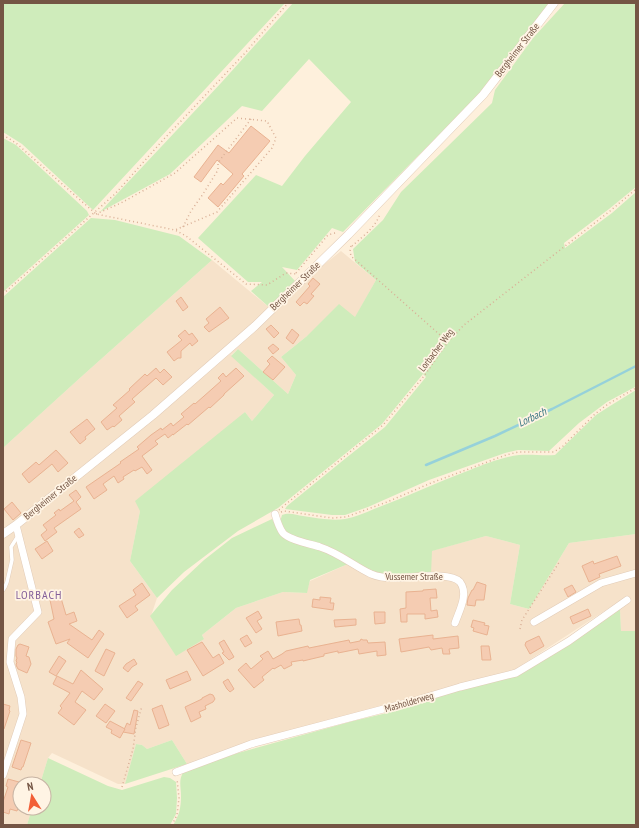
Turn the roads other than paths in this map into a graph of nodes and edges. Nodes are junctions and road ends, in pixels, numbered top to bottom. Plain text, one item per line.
1 (554, 3) edge
2 (275, 514) road end
3 (16, 525) junction
4 (3, 534) edge
5 (19, 535) junction
6 (636, 573) edge
7 (3, 590) edge
8 (626, 600) dead end
9 (534, 622) dead end
10 (455, 623) dead end
11 (176, 772) road end
12 (3, 775) edge

1 - 3 street, Bergheimer Straße
2 - 10 street, Vussemer Straße
3 - 4 street, Bergheimer Straße
3 - 5 street
5 - 7 lane
5 - 12 street
6 - 9 street
8 - 11 street, Masholderweg

